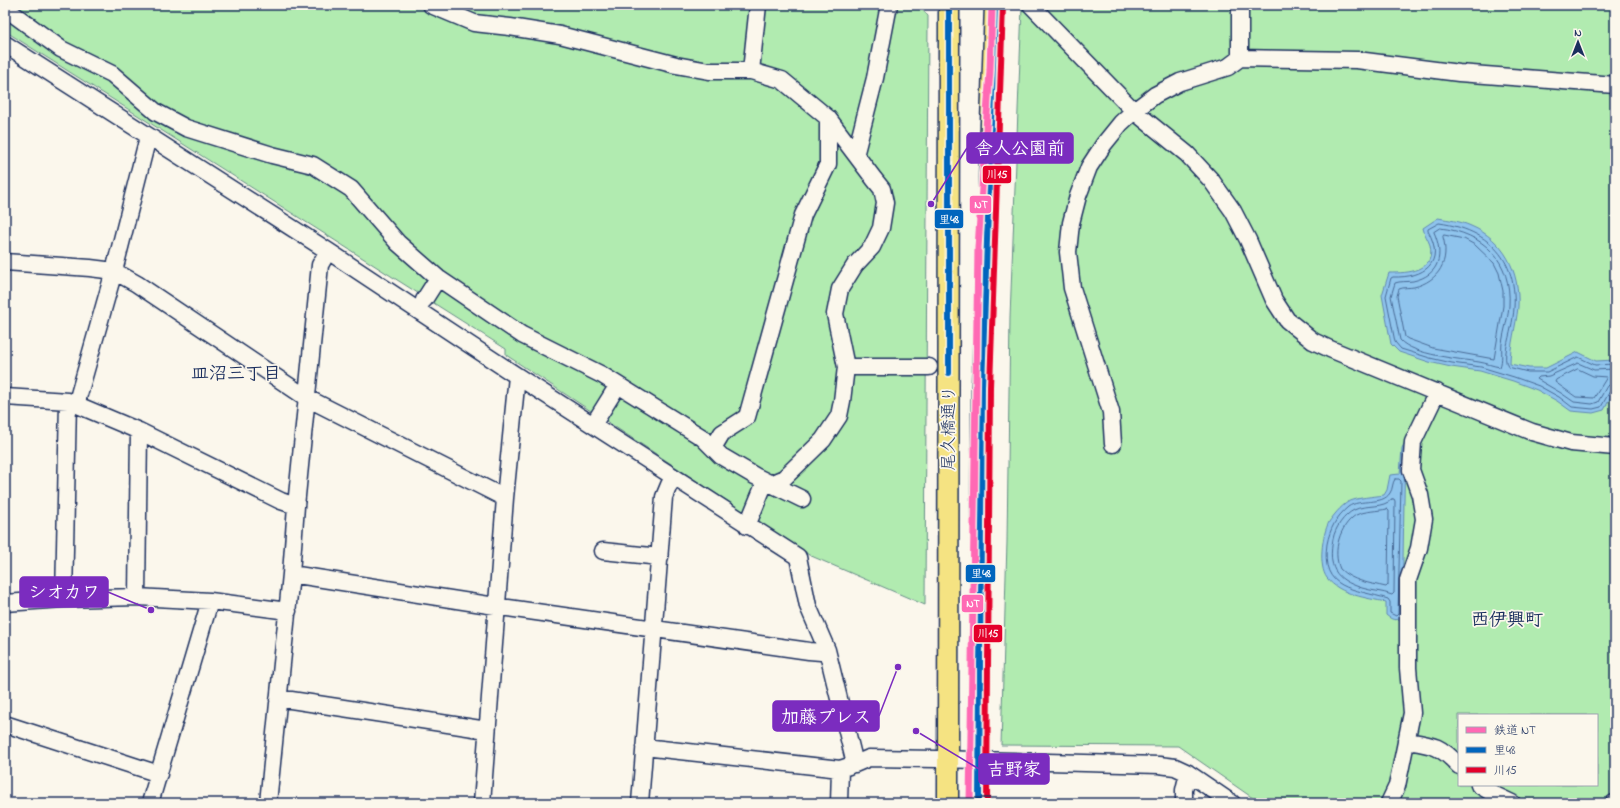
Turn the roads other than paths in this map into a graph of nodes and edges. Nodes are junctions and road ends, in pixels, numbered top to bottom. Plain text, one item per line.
1 (432, 5) edge
2 (758, 5) edge
3 (889, 5) edge
4 (949, 5) edge
5 (995, 5) edge
6 (1031, 5) edge
7 (1240, 5) edge
8 (5, 8) edge
9 (5, 44) edge
10 (1240, 58) junction
11 (751, 71) junction
12 (1615, 85) edge
13 (1134, 111) junction
14 (828, 118) junction
15 (155, 127) junction
16 (856, 152) junction
17 (328, 251) junction
18 (5, 262) edge
19 (114, 272) junction
20 (438, 278) junction
21 (424, 300) dead end
22 (846, 367) junction
23 (929, 367) dead end
24 (517, 376) junction
25 (618, 385) junction
26 (1437, 392) junction
27 (5, 397) edge
28 (307, 398) junction
29 (72, 403) junction
30 (594, 425) junction
31 (139, 431) junction
32 (1113, 444) dead end
33 (1615, 447) edge
34 (713, 448) junction
35 (673, 478) junction
36 (773, 483) junction
37 (506, 498) junction
38 (802, 500) dead end
39 (296, 506) junction
40 (747, 526) junction
41 (603, 551) dead end
42 (660, 557) junction
43 (291, 574) junction
44 (137, 597) junction
45 (64, 599) junction
46 (210, 601) junction
47 (5, 602) edge
48 (498, 606) junction
49 (288, 611) junction
50 (654, 628) junction
51 (827, 650) junction
52 (278, 700) junction
53 (5, 724) edge
54 (487, 730) junction
55 (1406, 741) junction
56 (644, 746) junction
57 (949, 759) junction
58 (979, 760) junction
59 (1458, 765) edge
60 (847, 766) junction
61 (1188, 772) junction
62 (159, 774) junction
63 (1482, 786) edge
64 (150, 803) edge
65 (268, 803) edge
66 (482, 803) edge
67 (640, 803) edge
68 (839, 803) edge
69 (948, 803) edge
70 (979, 803) edge
71 (1184, 803) edge
72 (1232, 803) edge
73 (1389, 803) edge
74 (1512, 803) edge

1 - 11 street
2 - 11 street
3 - 16 street
4 - 57 main road, 尾久橋通り
5 - 58 main road, 尾久橋通り
6 - 13 street
7 - 10 street
8 - 15 street
9 - 15 street
10 - 12 street
10 - 13 street
11 - 14 street
13 - 26 street
13 - 32 street
14 - 16 street
14 - 34 street
15 - 17 street
15 - 19 street
15 - 20 street
16 - 22 street
17 - 24 street
17 - 28 street
18 - 19 street
19 - 28 street
19 - 29 street
20 - 21 street
20 - 25 street
22 - 23 street
22 - 36 street
24 - 30 street
24 - 37 street
25 - 30 street
25 - 34 street
26 - 33 street
26 - 55 street
27 - 29 street
28 - 37 street
28 - 39 street
29 - 31 street
29 - 45 street
30 - 35 street
31 - 39 street
31 - 44 street
34 - 36 street
35 - 40 street
35 - 42 street
36 - 38 street
36 - 40 street
37 - 48 street
39 - 43 street
40 - 51 street
41 - 42 street
42 - 50 street
43 - 48 street
43 - 49 street
44 - 45 street
44 - 46 street
45 - 47 street
46 - 49 street
46 - 62 street
48 - 50 street
48 - 54 street
49 - 52 street
50 - 51 street
50 - 56 street
51 - 60 street
52 - 54 street
52 - 65 street
53 - 62 street
54 - 66 street
55 - 59 street
55 - 73 street
56 - 60 street
56 - 67 street
57 - 58 street
57 - 60 street
57 - 69 main road, 尾久橋通り
58 - 61 street
58 - 70 main road, 尾久橋通り
60 - 68 street
61 - 71 street
61 - 72 street
62 - 64 street
63 - 74 street

